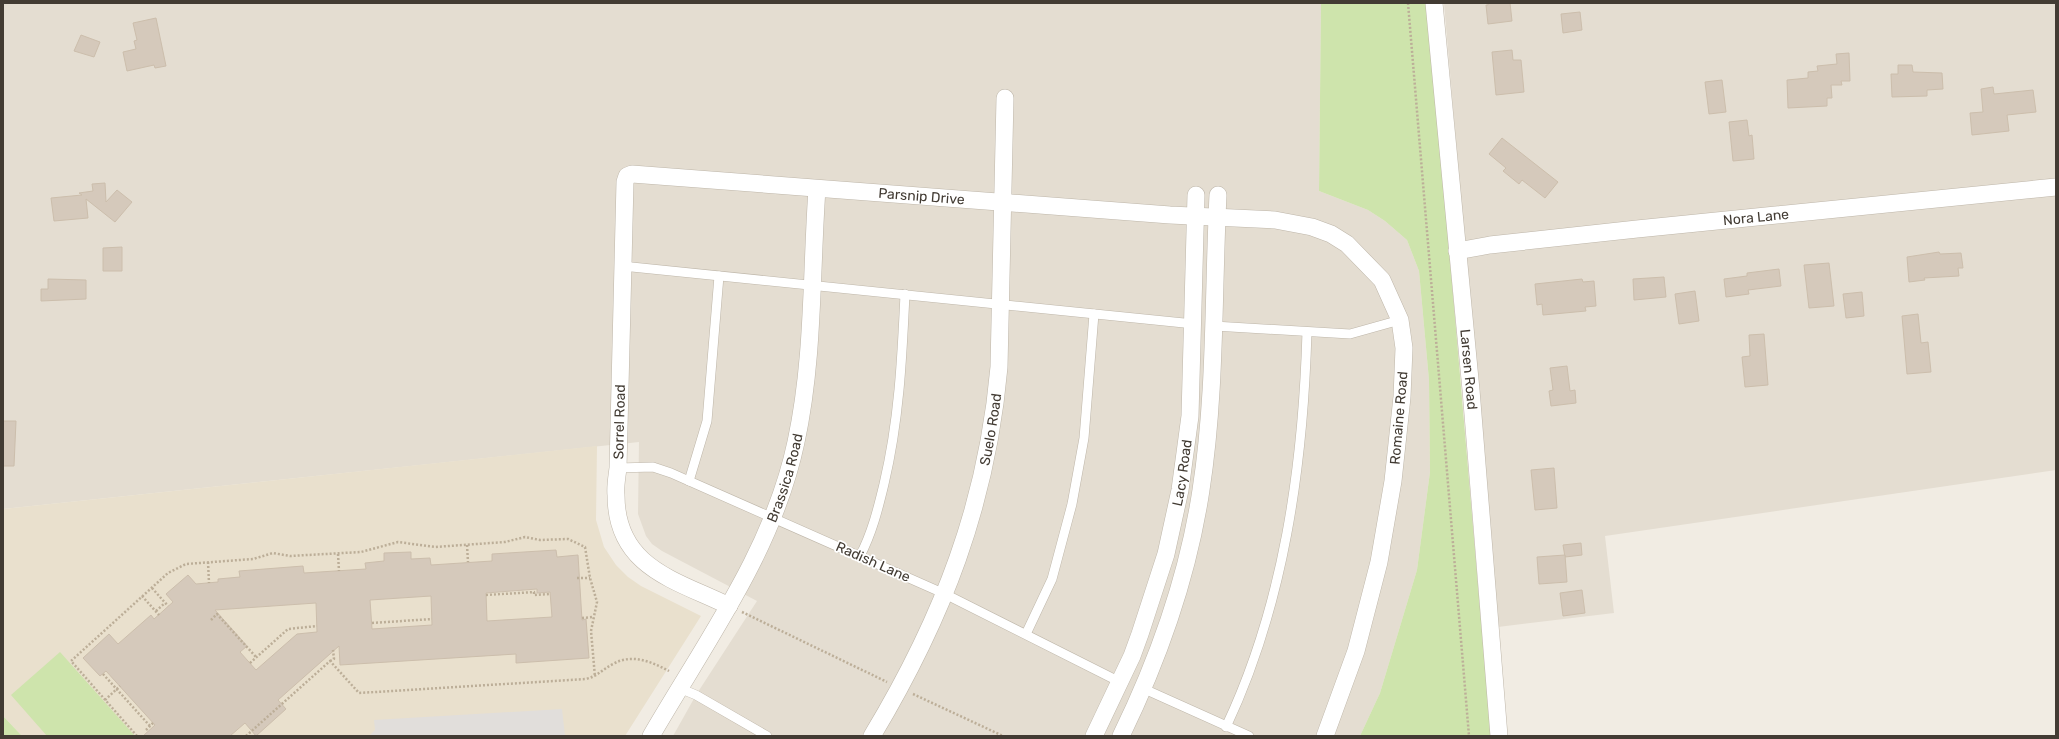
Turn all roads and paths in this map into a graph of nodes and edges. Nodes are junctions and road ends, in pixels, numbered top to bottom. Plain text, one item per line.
1 (1408, 3) edge
2 (1434, 3) edge
3 (1005, 98) dead end
4 (627, 176) joint
5 (2056, 187) edge
6 (817, 189) junction
7 (1196, 195) dead end
8 (1218, 195) dead end
9 (1002, 202) junction
10 (1195, 216) junction
11 (1216, 217) junction
12 (1457, 252) junction
13 (622, 266) junction
14 (719, 276) junction
15 (812, 285) junction
16 (905, 294) junction
17 (1001, 304) junction
18 (1094, 314) junction
19 (1400, 320) junction
20 (1194, 324) junction
21 (1214, 326) junction
22 (1307, 332) junction
23 (618, 468) junction
24 (689, 481) junction
25 (772, 517) junction
26 (466, 545) junction
27 (338, 554) junction
28 (860, 556) junction
29 (208, 562) junction
30 (468, 562) dead end
31 (339, 571) dead end
32 (577, 578) dead end
33 (590, 578) junction
34 (209, 583) dead end
35 (152, 588) junction
36 (486, 594) dead end
37 (550, 594) dead end
38 (945, 594) junction
39 (142, 596) junction
40 (166, 603) junction
41 (168, 606) dead end
42 (730, 606) junction
43 (156, 611) junction
44 (159, 615) dead end
45 (747, 615) dead end
46 (593, 617) junction
47 (582, 618) dead end
48 (432, 619) dead end
49 (211, 620) dead end
50 (372, 623) dead end
51 (317, 626) dead end
52 (1026, 634) junction
53 (333, 650) dead end
54 (256, 657) junction
55 (330, 661) junction
56 (250, 662) dead end
57 (669, 671) dead end
58 (103, 674) dead end
59 (595, 677) junction
60 (883, 680) dead end
61 (1120, 682) junction
62 (120, 686) dead end
63 (679, 688) junction
64 (1142, 688) junction
65 (117, 689) junction
66 (919, 696) dead end
67 (105, 700) junction
68 (154, 723) dead end
69 (150, 726) junction
70 (1226, 726) junction
71 (146, 730) dead end
72 (763, 735) edge
73 (138, 736) edge
74 (246, 736) edge
75 (651, 736) edge
76 (872, 736) edge
77 (1003, 736) edge
78 (1094, 736) edge
79 (1121, 736) edge
80 (1250, 736) edge
81 (1325, 736) edge
82 (1469, 736) edge
83 (1499, 736) edge

1 - 82 path
2 - 12 street, Larsen Road
3 - 9 street, Suelo Road
4 - 6 street, Parsnip Drive
4 - 13 street, Sorrel Road
5 - 12 street, Nora Lane
6 - 9 street, Parsnip Drive
6 - 15 street, Brassica Road
7 - 10 street, Lacy Road
8 - 11 street, Lacy Road
9 - 10 street, Parsnip Drive
9 - 17 street, Suelo Road
10 - 11 street, Parsnip Drive
10 - 20 street, Lacy Road
11 - 19 street, Romaine Road
11 - 21 street, Lacy Road
12 - 83 street, Larsen Road
13 - 14 lane
13 - 23 street, Sorrel Road
14 - 15 lane
14 - 24 lane
15 - 16 lane
15 - 25 street, Brassica Road
16 - 17 lane
16 - 28 lane
17 - 18 lane
17 - 38 street, Suelo Road
18 - 20 lane
18 - 52 lane
19 - 22 lane
19 - 81 street, Romaine Road
20 - 61 street, Lacy Road
21 - 22 lane
21 - 64 street, Lacy Road
22 - 70 lane
23 - 24 lane, Radish Lane
23 - 42 street, Sorrel Road
24 - 25 lane, Radish Lane
25 - 28 lane, Radish Lane
25 - 42 street, Brassica Road
26 - 27 path
26 - 30 path
26 - 33 path
27 - 29 path
27 - 31 path
28 - 38 lane, Radish Lane
29 - 34 path
29 - 35 path
32 - 33 path
33 - 46 path
35 - 39 path
35 - 40 path
36 - 37 path
38 - 52 lane, Radish Lane
38 - 76 street, Suelo Road
39 - 43 path
39 - 67 path
40 - 41 path
40 - 43 path
42 - 63 street, Brassica Road
43 - 44 path
45 - 60 path
46 - 47 path
46 - 59 path
48 - 50 path
49 - 54 path
51 - 54 path
52 - 61 lane, Radish Lane
53 - 55 path
54 - 56 path
55 - 59 path
55 - 74 path
57 - 59 path
58 - 65 path
61 - 78 street, Lacy Road
62 - 65 path
63 - 72 lane
63 - 75 street, Brassica Road
64 - 70 lane
64 - 79 street, Lacy Road
65 - 67 path
65 - 69 path
66 - 77 path
67 - 73 path
68 - 69 path
69 - 71 path
70 - 80 lane

